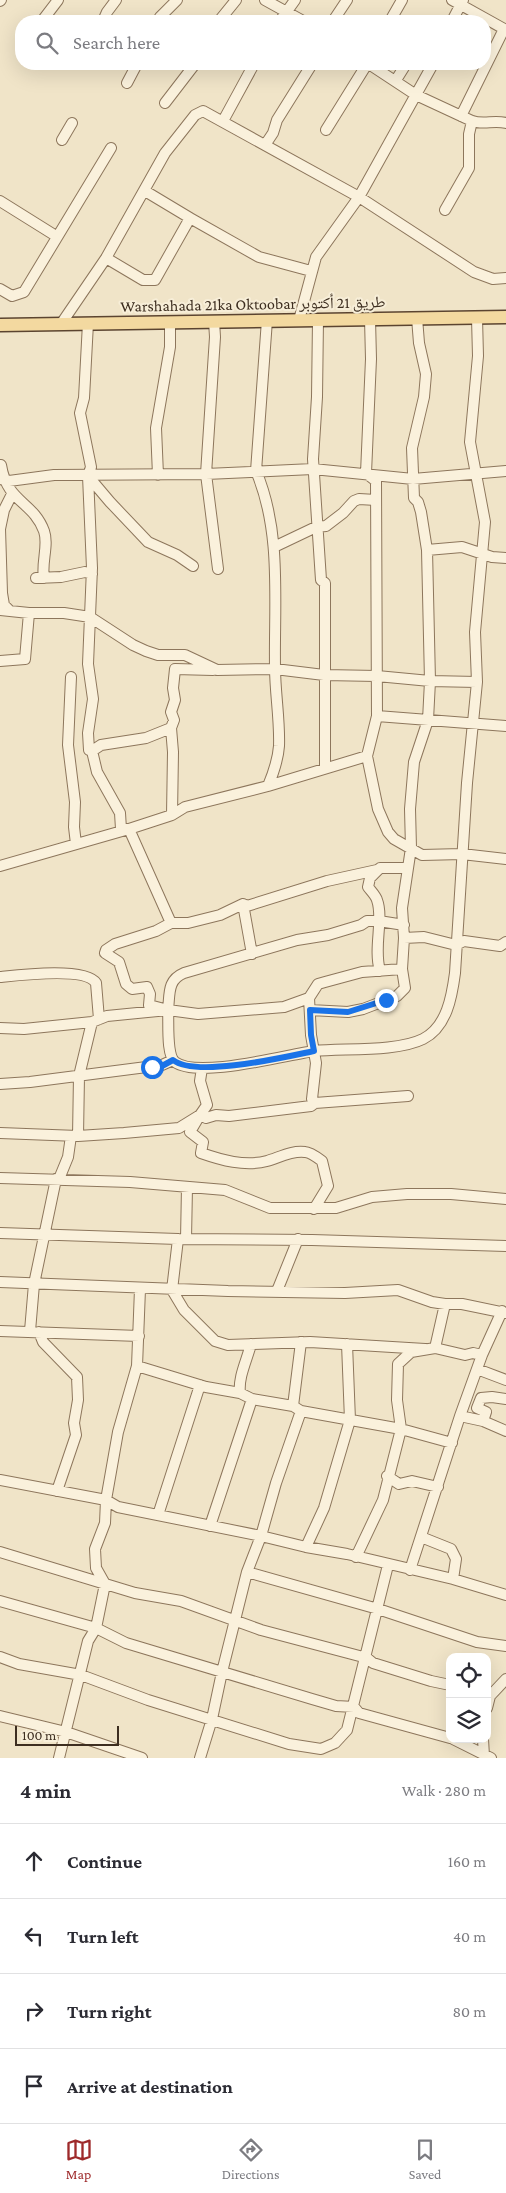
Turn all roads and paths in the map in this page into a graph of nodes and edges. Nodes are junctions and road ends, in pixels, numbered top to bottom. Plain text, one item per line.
1 (58, 0) edge
2 (116, 0) edge
3 (177, 0) edge
4 (236, 0) edge
5 (265, 0) edge
6 (295, 0) edge
7 (347, 0) edge
8 (402, 0) edge
9 (459, 2) edge
10 (47, 15) edge
11 (106, 15) edge
12 (162, 15) edge
13 (224, 15) edge
14 (281, 15) edge
15 (284, 15) edge
16 (337, 15) edge
17 (393, 15) edge
18 (454, 15) edge
19 (481, 15) edge
20 (491, 21) edge
21 (505, 29) edge
22 (491, 57) edge
23 (134, 70) edge
24 (190, 70) edge
25 (251, 70) edge
26 (308, 70) edge
27 (364, 70) edge
28 (378, 70) edge
29 (402, 70) edge
30 (429, 70) edge
31 (484, 70) edge
32 (396, 80) junction
33 (127, 83) dead end
34 (416, 95) junction
35 (165, 103) dead end
36 (461, 116) junction
37 (223, 121) junction
38 (472, 121) junction
39 (72, 123) dead end
40 (506, 123) edge
41 (326, 130) dead end
42 (62, 140) dead end
43 (265, 145) junction
44 (111, 148) dead end
45 (145, 191) junction
46 (359, 198) junction
47 (0, 201) edge
48 (445, 210) dead end
49 (190, 218) junction
50 (56, 236) junction
51 (106, 258) junction
52 (311, 271) junction
53 (506, 278) edge
54 (0, 289) edge
55 (506, 317) edge
56 (417, 318) junction
57 (477, 318) junction
58 (370, 319) junction
59 (267, 320) junction
60 (299, 320) junction
61 (318, 320) junction
62 (214, 321) junction
63 (170, 322) junction
64 (88, 323) junction
65 (0, 324) edge
66 (61, 324) junction
67 (2, 465) dead end
68 (313, 469) junction
69 (256, 471) junction
70 (506, 471) edge
71 (366, 473) junction
72 (206, 474) junction
73 (476, 474) junction
74 (158, 475) junction
75 (88, 476) junction
76 (2, 479) edge
77 (413, 479) junction
78 (12, 494) junction
79 (376, 500) junction
80 (316, 527) junction
81 (274, 547) junction
82 (427, 550) junction
83 (482, 554) junction
84 (506, 558) edge
85 (193, 566) dead end
86 (218, 569) dead end
87 (92, 574) junction
88 (4, 610) edge
89 (29, 613) junction
90 (90, 617) junction
91 (0, 661) edge
92 (275, 669) junction
93 (221, 670) junction
94 (324, 675) junction
95 (377, 676) junction
96 (71, 677) dead end
97 (430, 682) junction
98 (478, 682) junction
99 (377, 716) junction
100 (428, 720) junction
101 (472, 723) junction
102 (506, 726) edge
103 (171, 728) junction
104 (92, 751) junction
105 (367, 756) junction
106 (325, 767) junction
107 (268, 786) junction
108 (172, 815) junction
109 (129, 830) junction
110 (76, 844) junction
111 (412, 848) junction
112 (462, 854) junction
113 (506, 859) edge
114 (0, 866) edge
115 (407, 868) junction
116 (377, 870) junction
117 (243, 904) junction
118 (379, 921) junction
119 (171, 922) junction
120 (404, 926) junction
121 (404, 938) junction
122 (506, 942) edge
123 (456, 945) junction
124 (252, 954) junction
125 (402, 969) junction
126 (380, 971) junction
127 (0, 977) edge
128 (309, 998) junction
129 (168, 1010) junction
130 (310, 1010) junction
131 (96, 1020) junction
132 (0, 1028) edge
133 (314, 1051) junction
134 (173, 1060) junction
135 (202, 1068) junction
136 (79, 1076) junction
137 (0, 1084) edge
138 (408, 1096) dead end
139 (315, 1103) junction
140 (200, 1115) junction
141 (0, 1133) edge
142 (75, 1136) junction
143 (0, 1178) edge
144 (58, 1179) junction
145 (187, 1187) junction
146 (506, 1199) edge
147 (314, 1208) junction
148 (0, 1233) edge
149 (46, 1234) junction
150 (182, 1239) junction
151 (298, 1239) junction
152 (506, 1246) edge
153 (0, 1282) edge
154 (34, 1284) junction
155 (140, 1289) junction
156 (172, 1290) junction
157 (277, 1291) junction
158 (445, 1304) junction
159 (504, 1312) edge
160 (0, 1331) edge
161 (34, 1332) junction
162 (139, 1336) junction
163 (301, 1342) junction
164 (251, 1344) junction
165 (347, 1344) junction
166 (430, 1348) junction
167 (482, 1355) junction
168 (137, 1366) junction
169 (477, 1369) junction
170 (506, 1380) edge
171 (200, 1386) junction
172 (240, 1393) junction
173 (252, 1399) junction
174 (506, 1399) edge
175 (297, 1408) junction
176 (460, 1416) junction
177 (350, 1420) junction
178 (483, 1421) junction
179 (401, 1429) junction
180 (506, 1430) edge
181 (452, 1443) junction
182 (387, 1476) junction
183 (0, 1480) edge
184 (438, 1487) junction
185 (57, 1491) junction
186 (106, 1500) junction
187 (158, 1515) junction
188 (210, 1526) junction
189 (262, 1536) junction
190 (421, 1537) junction
191 (306, 1547) junction
192 (0, 1552) edge
193 (356, 1557) junction
194 (388, 1565) junction
195 (410, 1570) junction
196 (247, 1572) junction
197 (453, 1579) junction
198 (105, 1584) junction
199 (506, 1595) edge
200 (0, 1601) edge
201 (378, 1609) junction
202 (235, 1621) junction
203 (96, 1628) junction
204 (506, 1646) edge
205 (0, 1657) edge
206 (366, 1658) junction
207 (222, 1672) junction
208 (81, 1676) junction
209 (506, 1679) edge
210 (446, 1684) edge
211 (491, 1693) edge
212 (354, 1706) junction
213 (0, 1716) edge
214 (212, 1719) junction
215 (66, 1732) junction
216 (446, 1738) edge
217 (459, 1743) edge
218 (484, 1743) edge
219 (488, 1757) edge
220 (58, 1758) edge
221 (142, 1758) edge
222 (200, 1758) edge

1 - 10 street
2 - 11 street
3 - 12 street
4 - 13 street
5 - 14 street
6 - 15 street
7 - 16 street
8 - 17 street
9 - 18 street
9 - 19 street
20 - 21 street
21 - 22 street
23 - 33 street
24 - 35 street
25 - 37 street
26 - 43 street
27 - 41 street
28 - 32 street
29 - 32 street
30 - 34 street
31 - 36 street
32 - 34 street
34 - 36 street
34 - 46 street
36 - 38 street
37 - 43 street
37 - 45 street
38 - 40 street
38 - 48 street
39 - 42 street
43 - 46 street
44 - 50 street
45 - 49 street
45 - 51 street
46 - 52 street
46 - 53 street
47 - 50 street
49 - 51 street
49 - 52 street
50 - 54 street
51 - 66 street
52 - 60 street
55 - 57 main road, Warshahada 21ka Oktoobar طريق 21 أكتوبر
56 - 57 main road, Warshahada 21ka Oktoobar طريق 21 أكتوبر
56 - 58 main road, Warshahada 21ka Oktoobar طريق 21 أكتوبر
56 - 77 street
57 - 73 street
58 - 61 main road, Warshahada 21ka Oktoobar طريق 21 أكتوبر
58 - 71 street
59 - 60 main road, Warshahada 21ka Oktoobar طريق 21 أكتوبر
59 - 62 main road, Warshahada 21ka Oktoobar طريق 21 أكتوبر
59 - 69 street
60 - 61 main road, Warshahada 21ka Oktoobar طريق 21 أكتوبر
61 - 68 street
62 - 63 main road, Warshahada 21ka Oktoobar طريق 21 أكتوبر
62 - 72 street
63 - 64 main road, Warshahada 21ka Oktoobar طريق 21 أكتوبر
63 - 74 street
64 - 66 main road, Warshahada 21ka Oktoobar طريق 21 أكتوبر
64 - 75 street
65 - 66 main road, Warshahada 21ka Oktoobar طريق 21 أكتوبر
67 - 76 street
68 - 69 street
68 - 71 street
68 - 80 street
69 - 72 street
69 - 81 street
70 - 73 street
71 - 77 street
71 - 79 street
72 - 74 street
72 - 86 street
73 - 77 street
73 - 83 street
74 - 75 street
75 - 76 street
75 - 85 street
75 - 87 street
76 - 78 street
77 - 82 street
78 - 87 street
78 - 88 street
79 - 80 street
79 - 95 street
80 - 81 street
80 - 94 street
81 - 92 street
82 - 83 street
82 - 97 street
83 - 84 street
83 - 98 street
87 - 90 street
88 - 89 street
89 - 90 street
89 - 91 street
90 - 93 street
90 - 104 street
92 - 93 street
92 - 94 street
92 - 107 street
93 - 103 street
94 - 95 street
94 - 106 street
95 - 97 street
95 - 99 street
96 - 110 street
97 - 98 street
97 - 100 street
98 - 101 street
99 - 100 street
99 - 105 street
100 - 101 street
100 - 111 street
101 - 102 street
101 - 112 street
103 - 104 street
103 - 108 street
104 - 109 street
105 - 106 street
105 - 111 street
106 - 107 street
107 - 108 street
108 - 109 street
109 - 110 street
109 - 119 street
110 - 114 street
111 - 112 street
111 - 115 street
112 - 113 street
112 - 123 street
115 - 116 street
115 - 120 street
116 - 117 street
116 - 118 street
117 - 119 street
117 - 124 street
118 - 120 street
118 - 124 street
118 - 126 street
119 - 129 street
120 - 121 street
121 - 123 street
121 - 125 street
122 - 123 street
123 - 133 street
124 - 129 street
125 - 126 street
125 - 130 street
126 - 128 street
127 - 131 street
128 - 129 street
128 - 130 street
129 - 131 street
129 - 134 street
130 - 133 street
131 - 132 street
131 - 136 street
133 - 135 street
133 - 139 street
134 - 135 street
134 - 136 street
135 - 140 street
136 - 137 street
136 - 142 street
138 - 139 street
139 - 140 street
140 - 142 street
140 - 147 street
141 - 142 street
142 - 144 street
143 - 144 street
144 - 145 street
144 - 149 street
145 - 147 street
145 - 150 street
146 - 147 street
148 - 149 street
149 - 150 street
149 - 154 street
150 - 151 street
150 - 156 street
151 - 152 street
151 - 157 street
153 - 154 street
154 - 155 street
154 - 161 street
155 - 156 street
155 - 162 street
156 - 157 street
156 - 164 street
157 - 158 street
158 - 159 street
158 - 166 street
159 - 167 street
160 - 161 street
161 - 162 street
161 - 185 street
162 - 168 street
163 - 164 street
163 - 165 street
163 - 175 street
164 - 172 street
165 - 166 street
165 - 177 street
166 - 167 street
166 - 179 street
167 - 169 street
168 - 171 street
168 - 186 street
169 - 170 street
169 - 176 street
171 - 172 street
171 - 187 street
172 - 173 street
173 - 175 street
173 - 188 street
174 - 178 street
175 - 177 street
175 - 189 street
176 - 178 street
176 - 181 street
177 - 179 street
177 - 191 street
178 - 180 street
179 - 181 street
179 - 182 street
181 - 184 street
182 - 184 street
182 - 193 street
183 - 185 street
184 - 190 street
185 - 186 street
186 - 187 street
186 - 198 street
187 - 188 street
188 - 189 street
189 - 191 street
189 - 196 street
190 - 195 street
190 - 197 street
191 - 193 street
192 - 198 street
193 - 194 street
194 - 195 street
194 - 201 street
195 - 197 street
196 - 201 street
196 - 202 street
197 - 199 street
198 - 202 street
198 - 203 street
200 - 203 street
201 - 204 street
201 - 206 street
202 - 206 street
202 - 207 street
203 - 207 street
203 - 208 street
205 - 208 street
206 - 210 street
206 - 212 street
207 - 212 street
207 - 214 street
208 - 214 street
208 - 215 street
209 - 211 street
212 - 214 street
212 - 216 street
213 - 215 street
214 - 222 street
215 - 220 street
215 - 221 street
217 - 219 street
218 - 219 street

